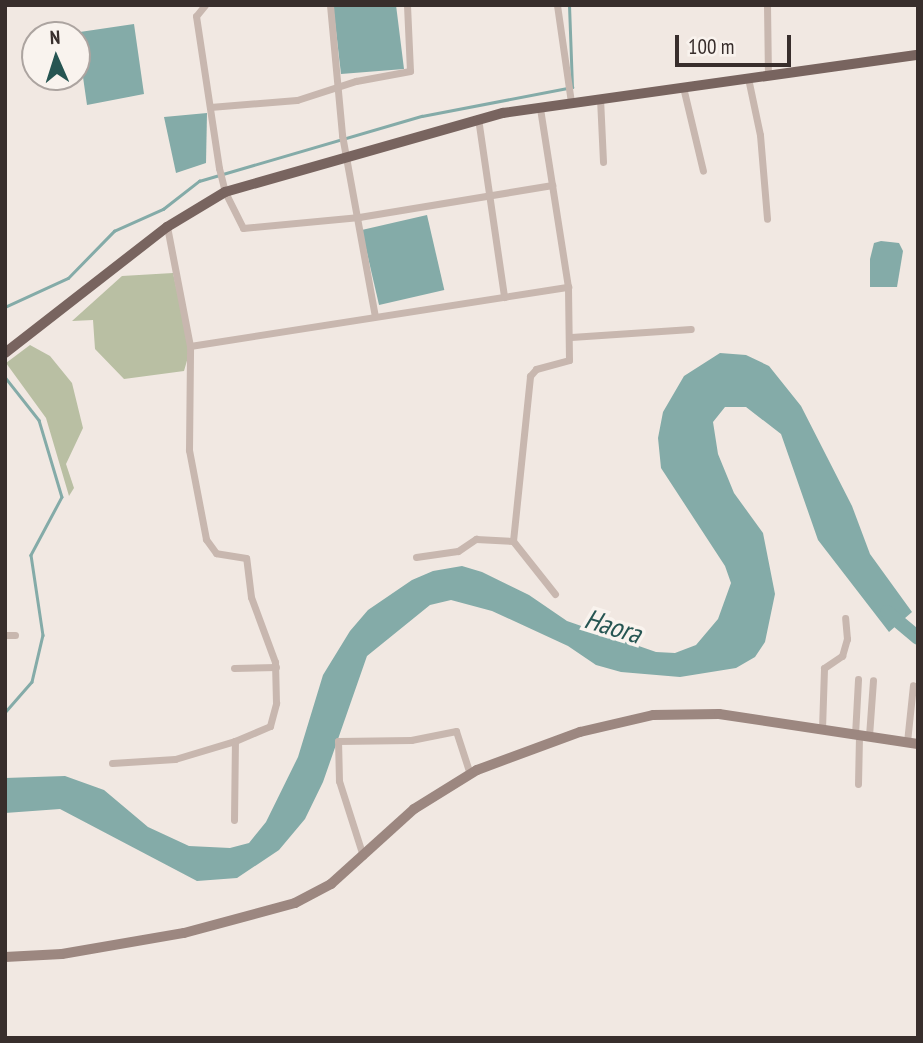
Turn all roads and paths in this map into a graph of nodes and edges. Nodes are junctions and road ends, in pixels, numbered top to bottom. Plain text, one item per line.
1 (205, 5) edge
2 (330, 5) edge
3 (407, 5) edge
4 (557, 5) edge
5 (767, 5) edge
6 (918, 55) edge
7 (768, 76) junction
8 (748, 78) junction
9 (683, 87) junction
10 (337, 88) junction
11 (600, 98) junction
12 (571, 99) junction
13 (211, 107) junction
14 (540, 108) junction
15 (478, 118) junction
16 (345, 153) junction
17 (603, 162) dead end
18 (703, 171) dead end
19 (552, 185) junction
20 (223, 186) junction
21 (491, 196) junction
22 (359, 217) junction
23 (767, 219) dead end
24 (167, 227) junction
25 (568, 287) junction
26 (504, 298) junction
27 (375, 316) junction
28 (691, 329) dead end
29 (571, 337) junction
30 (190, 346) junction
31 (5, 353) edge
32 (513, 541) junction
33 (416, 557) dead end
34 (555, 594) dead end
35 (845, 618) dead end
36 (5, 635) edge
37 (15, 635) dead end
38 (234, 667) dead end
39 (276, 667) junction
40 (858, 679) dead end
41 (873, 680) dead end
42 (913, 685) dead end
43 (822, 729) junction
44 (861, 735) junction
45 (235, 741) junction
46 (912, 743) edge
47 (112, 763) dead end
48 (470, 774) junction
49 (858, 784) dead end
50 (234, 820) dead end
51 (363, 856) junction
52 (5, 957) edge

1 - 13 street
2 - 10 street
3 - 10 street
4 - 12 street
5 - 7 street
6 - 7 main road
7 - 8 main road
8 - 9 main road
8 - 23 street
9 - 11 main road
9 - 18 street
10 - 13 street
10 - 16 street
11 - 12 main road
11 - 17 street
12 - 14 main road
13 - 20 street
14 - 15 main road
14 - 19 street
15 - 16 main road
15 - 21 street
16 - 20 main road
16 - 22 street
19 - 21 street
19 - 25 street
20 - 22 street
20 - 24 main road
21 - 22 street
21 - 26 street
22 - 27 street
24 - 30 street
24 - 31 main road
25 - 26 street
25 - 29 street
26 - 27 street
27 - 30 street
28 - 29 street
29 - 32 street
30 - 39 street
32 - 33 street
32 - 34 street
35 - 43 street
36 - 37 street
38 - 39 street
39 - 45 street
40 - 44 street
41 - 44 street
42 - 46 street
43 - 44 street
43 - 48 street
44 - 46 street
44 - 49 street
45 - 47 street
45 - 50 street
48 - 51 street
48 - 51 street
51 - 52 street

